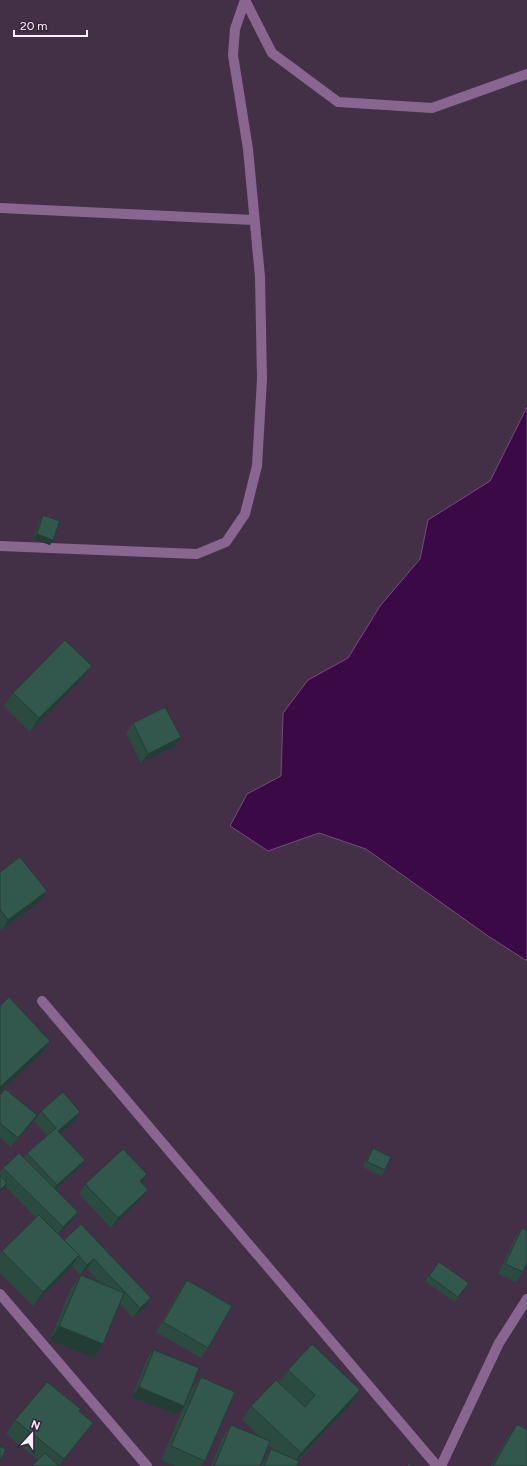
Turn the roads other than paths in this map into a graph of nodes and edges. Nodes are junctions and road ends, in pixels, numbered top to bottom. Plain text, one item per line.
1 (245, 0) edge
2 (527, 74) edge
3 (0, 208) edge
4 (254, 220) junction
5 (0, 546) edge
6 (42, 1001) dead end
7 (0, 1294) edge
8 (527, 1299) edge
9 (147, 1466) edge
10 (437, 1466) edge
11 (441, 1466) edge

1 - 2 street
1 - 4 street
3 - 4 street
4 - 5 street
6 - 10 street
7 - 9 street
8 - 11 street

